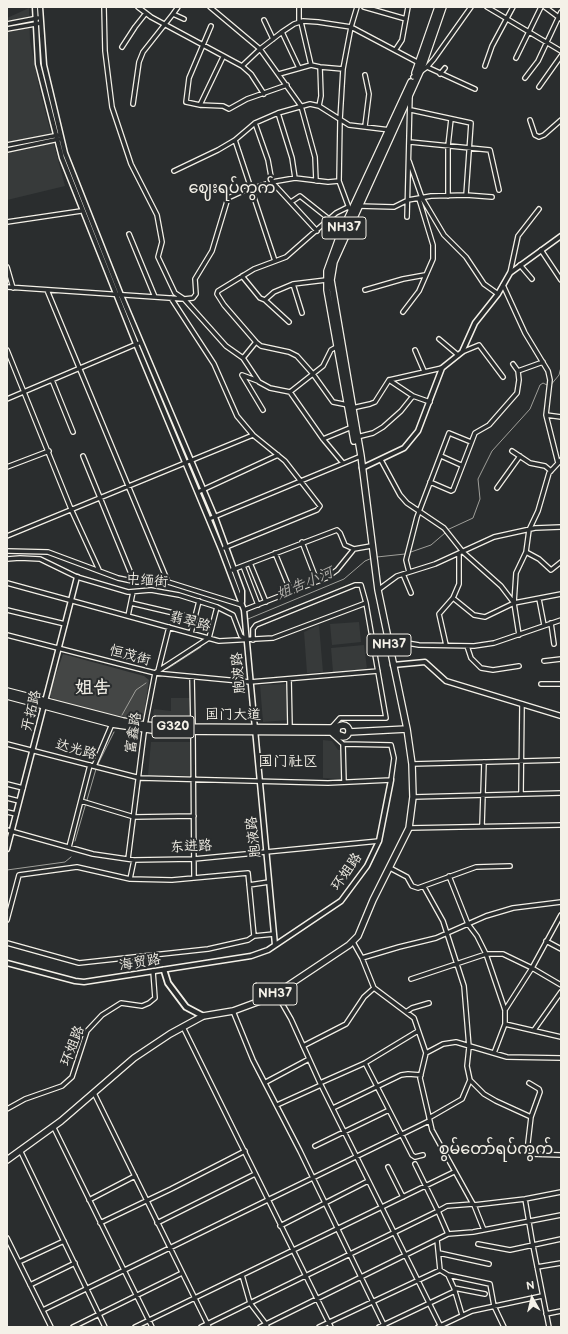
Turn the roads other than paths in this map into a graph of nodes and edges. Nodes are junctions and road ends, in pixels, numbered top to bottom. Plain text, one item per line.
1 (35, 7) edge
2 (40, 7) edge
3 (104, 7) edge
4 (138, 7) edge
5 (178, 7) edge
6 (210, 7) edge
7 (299, 7) edge
8 (357, 7) edge
9 (364, 7) edge
10 (408, 7) edge
11 (438, 7) edge
12 (443, 7) edge
13 (471, 7) edge
14 (487, 7) edge
15 (513, 7) edge
16 (541, 7) edge
17 (545, 7) edge
18 (561, 12) edge
19 (146, 13) junction
20 (173, 14) junction
21 (41, 17) junction
22 (36, 18) junction
23 (560, 18) edge
24 (184, 19) dead end
25 (406, 19) junction
26 (507, 19) junction
27 (264, 20) dead end
28 (300, 22) junction
29 (41, 23) junction
30 (7, 24) edge
31 (36, 24) junction
32 (166, 24) junction
33 (211, 26) dead end
34 (351, 27) junction
35 (7, 29) edge
36 (528, 30) junction
37 (282, 32) junction
38 (273, 39) junction
39 (548, 43) junction
40 (202, 46) junction
41 (122, 47) dead end
42 (260, 49) junction
43 (396, 49) junction
44 (561, 51) edge
45 (561, 56) edge
46 (223, 57) junction
47 (516, 58) dead end
48 (420, 63) junction
49 (311, 65) junction
50 (242, 66) junction
51 (485, 66) dead end
52 (320, 67) junction
53 (427, 67) junction
54 (300, 68) junction
55 (444, 68) dead end
56 (343, 69) junction
57 (279, 74) junction
58 (440, 74) junction
59 (364, 75) dead end
60 (415, 76) junction
61 (525, 78) dead end
62 (287, 85) junction
63 (409, 86) junction
64 (539, 88) dead end
65 (475, 89) dead end
66 (410, 93) junction
67 (264, 94) junction
68 (133, 104) dead end
69 (200, 105) junction
70 (300, 106) junction
71 (319, 106) junction
72 (411, 110) junction
73 (278, 113) junction
74 (451, 119) junction
75 (340, 120) junction
76 (530, 120) dead end
77 (561, 120) edge
78 (255, 123) junction
79 (365, 126) junction
80 (390, 131) junction
81 (58, 137) junction
82 (235, 140) junction
83 (410, 142) junction
84 (7, 144) edge
85 (448, 146) junction
86 (469, 148) junction
87 (7, 150) edge
88 (409, 161) junction
89 (174, 170) dead end
90 (295, 178) junction
91 (316, 181) junction
92 (339, 181) junction
93 (272, 182) junction
94 (250, 189) junction
95 (499, 190) dead end
96 (466, 195) junction
97 (448, 196) junction
98 (492, 197) dead end
99 (420, 199) junction
100 (408, 200) junction
101 (291, 202) junction
102 (358, 206) junction
103 (350, 209) junction
104 (539, 209) dead end
105 (81, 211) junction
106 (407, 217) dead end
107 (330, 219) junction
108 (7, 222) edge
109 (317, 231) junction
110 (128, 234) dead end
111 (561, 238) edge
112 (541, 250) junction
113 (275, 261) junction
114 (520, 265) junction
115 (7, 267) edge
116 (510, 273) junction
117 (425, 275) junction
118 (242, 276) junction
119 (326, 280) junction
120 (532, 280) dead end
121 (561, 280) edge
122 (293, 284) junction
123 (503, 285) junction
124 (7, 287) edge
125 (13, 288) junction
126 (47, 290) junction
127 (365, 290) dead end
128 (498, 294) junction
129 (116, 295) junction
130 (122, 295) junction
131 (155, 297) junction
132 (171, 298) junction
133 (184, 299) junction
134 (265, 300) junction
135 (403, 312) dead end
136 (302, 313) dead end
137 (289, 322) dead end
138 (439, 339) dead end
139 (141, 342) junction
140 (256, 342) junction
141 (136, 344) junction
142 (338, 346) junction
143 (7, 350) edge
144 (415, 350) dead end
145 (462, 352) junction
146 (458, 356) junction
147 (243, 358) junction
148 (543, 362) junction
149 (513, 364) dead end
150 (80, 368) junction
151 (442, 368) junction
152 (424, 371) junction
153 (518, 371) junction
154 (313, 374) junction
155 (503, 377) dead end
156 (52, 380) junction
157 (389, 380) junction
158 (259, 382) junction
159 (159, 384) junction
160 (153, 386) junction
161 (24, 392) junction
162 (290, 392) junction
163 (413, 396) junction
164 (7, 399) edge
165 (430, 402) junction
166 (350, 406) junction
167 (263, 410) dead end
168 (546, 415) junction
169 (561, 417) edge
170 (174, 418) junction
171 (168, 421) junction
172 (352, 427) junction
173 (73, 432) dead end
174 (253, 434) junction
175 (357, 437) junction
176 (323, 439) junction
177 (471, 442) junction
178 (512, 450) dead end
179 (49, 451) junction
180 (278, 455) junction
181 (83, 456) dead end
182 (441, 456) junction
183 (520, 456) junction
184 (359, 458) junction
185 (192, 460) junction
186 (381, 460) junction
187 (560, 461) edge
188 (186, 463) junction
189 (343, 463) junction
190 (461, 465) junction
191 (7, 468) edge
192 (362, 468) junction
193 (551, 471) junction
194 (301, 481) junction
195 (430, 482) junction
196 (129, 486) junction
197 (497, 488) dead end
198 (204, 490) junction
199 (198, 492) junction
200 (100, 498) junction
201 (71, 509) junction
202 (419, 511) junction
203 (215, 517) junction
204 (209, 519) junction
205 (561, 527) edge
206 (529, 530) junction
207 (7, 536) edge
208 (302, 542) junction
209 (371, 546) junction
210 (226, 547) junction
211 (221, 549) junction
212 (354, 549) junction
213 (7, 551) edge
214 (463, 552) junction
215 (526, 552) junction
216 (276, 553) junction
217 (459, 554) junction
218 (7, 559) edge
219 (561, 562) edge
220 (250, 563) junction
221 (243, 566) junction
222 (99, 570) junction
223 (232, 571) junction
224 (409, 572) junction
225 (403, 574) junction
226 (77, 578) junction
227 (134, 581) junction
228 (168, 582) junction
229 (318, 582) junction
230 (8, 583) edge
231 (7, 588) edge
232 (378, 590) junction
233 (133, 592) junction
234 (291, 592) junction
235 (411, 593) dead end
236 (561, 594) edge
237 (453, 598) junction
238 (538, 599) junction
239 (71, 600) junction
240 (199, 601) junction
241 (266, 602) junction
242 (130, 603) junction
243 (366, 603) junction
244 (514, 603) junction
245 (242, 605) junction
246 (258, 605) junction
247 (217, 607) junction
248 (7, 610) edge
249 (244, 610) junction
250 (128, 616) junction
251 (194, 618) junction
252 (561, 620) edge
253 (551, 623) junction
254 (65, 624) junction
255 (544, 625) junction
256 (169, 627) junction
257 (191, 633) junction
258 (7, 635) edge
259 (519, 635) junction
260 (209, 638) junction
261 (247, 640) junction
262 (253, 640) junction
263 (554, 644) dead end
264 (446, 645) junction
265 (389, 646) junction
266 (467, 646) junction
267 (59, 648) junction
268 (561, 659) edge
269 (544, 661) dead end
270 (393, 665) junction
271 (519, 666) dead end
272 (378, 671) junction
273 (157, 672) junction
274 (192, 677) junction
275 (289, 679) junction
276 (250, 682) junction
277 (541, 684) dead end
278 (561, 684) edge
279 (7, 690) edge
280 (7, 696) edge
281 (45, 703) junction
282 (522, 704) junction
283 (561, 716) edge
284 (112, 724) junction
285 (343, 725) junction
286 (145, 727) junction
287 (290, 727) junction
288 (407, 729) junction
289 (193, 730) junction
290 (255, 730) junction
291 (331, 730) junction
292 (349, 732) junction
293 (343, 736) junction
294 (7, 744) edge
295 (343, 744) junction
296 (33, 750) junction
297 (561, 760) edge
298 (520, 761) junction
299 (484, 762) junction
300 (412, 764) junction
301 (94, 766) junction
302 (140, 778) junction
303 (194, 780) junction
304 (391, 780) junction
305 (259, 781) junction
306 (344, 782) junction
307 (7, 784) edge
308 (23, 788) junction
309 (561, 792) edge
310 (521, 793) junction
311 (482, 794) junction
312 (413, 797) junction
313 (7, 798) edge
314 (19, 801) junction
315 (84, 802) junction
316 (7, 812) edge
317 (16, 814) junction
318 (194, 816) junction
319 (134, 817) junction
320 (561, 825) edge
321 (482, 826) junction
322 (409, 828) junction
323 (9, 830) edge
324 (379, 841) junction
325 (68, 847) junction
326 (7, 849) edge
327 (266, 851) junction
328 (128, 859) junction
329 (194, 859) junction
330 (134, 860) junction
331 (510, 866) dead end
332 (390, 868) junction
333 (449, 876) junction
334 (194, 878) junction
335 (130, 879) junction
336 (269, 882) junction
337 (248, 885) junction
338 (424, 887) junction
339 (561, 902) edge
340 (9, 906) edge
341 (561, 915) edge
342 (7, 920) edge
343 (468, 924) junction
344 (447, 933) junction
345 (274, 934) junction
346 (254, 936) junction
347 (546, 941) junction
348 (352, 942) junction
349 (7, 943) edge
350 (275, 945) junction
351 (561, 949) edge
352 (486, 954) junction
353 (362, 958) junction
354 (7, 963) edge
355 (458, 964) junction
356 (532, 968) junction
357 (164, 970) junction
358 (152, 971) junction
359 (411, 979) dead end
360 (561, 985) edge
361 (374, 988) junction
362 (561, 992) edge
363 (276, 993) junction
364 (429, 1003) dead end
365 (505, 1010) junction
366 (233, 1011) junction
367 (406, 1012) junction
368 (203, 1016) junction
369 (505, 1024) junction
370 (183, 1027) junction
371 (534, 1030) junction
372 (418, 1031) junction
373 (561, 1038) edge
374 (303, 1046) junction
375 (468, 1047) junction
376 (426, 1053) junction
377 (494, 1053) junction
378 (561, 1058) edge
379 (310, 1059) junction
380 (365, 1063) junction
381 (421, 1075) junction
382 (470, 1080) junction
383 (266, 1082) junction
384 (528, 1083) dead end
385 (321, 1084) junction
386 (377, 1086) junction
387 (94, 1093) junction
388 (277, 1105) junction
389 (333, 1108) junction
390 (7, 1109) edge
391 (389, 1110) junction
392 (532, 1117) junction
393 (429, 1119) junction
394 (53, 1126) junction
395 (344, 1132) junction
396 (400, 1135) junction
397 (315, 1146) dead end
398 (20, 1150) junction
399 (245, 1150) junction
400 (423, 1155) dead end
401 (561, 1155) edge
402 (356, 1156) junction
403 (7, 1160) edge
404 (415, 1164) dead end
405 (388, 1167) dead end
406 (454, 1172) junction
407 (256, 1174) junction
408 (135, 1176) junction
409 (312, 1178) junction
410 (368, 1181) junction
411 (426, 1186) junction
412 (561, 1192) edge
413 (403, 1197) junction
414 (525, 1198) junction
415 (89, 1200) junction
416 (146, 1200) junction
417 (268, 1200) junction
418 (325, 1203) junction
419 (473, 1204) junction
420 (381, 1208) junction
421 (438, 1211) junction
422 (561, 1215) edge
423 (529, 1220) junction
424 (100, 1223) junction
425 (157, 1223) junction
426 (280, 1226) junction
427 (338, 1229) junction
428 (484, 1230) junction
429 (394, 1233) junction
430 (448, 1234) junction
431 (7, 1238) edge
432 (561, 1239) edge
433 (437, 1240) junction
434 (64, 1241) junction
435 (478, 1244) dead end
436 (533, 1246) junction
437 (170, 1248) junction
438 (293, 1251) junction
439 (439, 1253) junction
440 (350, 1254) junction
441 (405, 1256) junction
442 (19, 1262) junction
443 (74, 1263) junction
444 (561, 1263) edge
445 (489, 1264) dead end
446 (537, 1267) junction
447 (440, 1270) junction
448 (124, 1271) junction
449 (182, 1273) junction
450 (448, 1275) junction
451 (242, 1276) junction
452 (306, 1277) junction
453 (361, 1278) junction
454 (417, 1280) junction
455 (30, 1285) junction
456 (87, 1289) junction
457 (454, 1290) junction
458 (485, 1294) dead end
459 (136, 1296) junction
460 (542, 1296) junction
461 (195, 1298) junction
462 (317, 1299) junction
463 (373, 1302) junction
464 (428, 1302) junction
465 (250, 1303) junction
466 (494, 1306) junction
467 (42, 1310) junction
468 (561, 1311) edge
469 (99, 1314) junction
470 (546, 1314) junction
471 (462, 1315) junction
472 (148, 1321) junction
473 (328, 1322) junction
474 (208, 1325) edge
475 (267, 1326) edge
476 (385, 1326) edge
477 (503, 1326) edge
478 (51, 1327) edge
479 (73, 1327) edge
480 (105, 1327) edge
481 (135, 1327) edge
482 (152, 1327) edge
483 (201, 1327) edge
484 (260, 1327) edge
485 (319, 1327) edge
486 (331, 1327) edge
487 (379, 1327) edge
488 (440, 1327) edge
489 (498, 1327) edge
490 (549, 1327) edge

1 - 22 street
2 - 21 street
3 - 133 street
4 - 19 street
5 - 20 street
6 - 42 street
7 - 28 street
8 - 34 street
9 - 25 street
10 - 25 street
11 - 48 highway, NH37
12 - 60 highway, NH37
13 - 53 street
14 - 26 street
15 - 26 street
16 - 36 street
17 - 23 street
18 - 23 street
19 - 32 street
19 - 41 street
20 - 24 street
20 - 32 street
21 - 22 street
21 - 29 street
22 - 30 street
22 - 31 street
23 - 39 street
25 - 43 street
26 - 36 street
26 - 51 street
27 - 38 street
28 - 34 street
28 - 37 street
28 - 49 street
29 - 31 street
29 - 81 street
31 - 35 street
31 - 81 street
32 - 40 street
32 - 68 street
33 - 40 street
34 - 43 street
34 - 56 street
36 - 39 street
36 - 47 street
37 - 38 street
37 - 54 street
38 - 42 street
39 - 44 street
39 - 61 street
40 - 46 street
40 - 69 street
42 - 50 street
42 - 57 street
43 - 48 street
45 - 64 street
46 - 50 street
46 - 69 street
48 - 60 highway, NH37
49 - 52 street
49 - 54 street
50 - 67 street
52 - 56 street
52 - 71 street
53 - 58 street
53 - 60 street
54 - 57 street
55 - 58 street
56 - 75 street
57 - 62 street
58 - 65 street
59 - 79 street
60 - 63 highway, NH37
60 - 66 highway, NH37
62 - 67 street
62 - 70 street
63 - 66 street
63 - 80 highway, NH37
66 - 72 street
66 - 80 highway, NH37
67 - 69 street
70 - 71 street
70 - 73 street
70 - 91 street
71 - 75 street
72 - 74 street
72 - 83 street
73 - 78 street
73 - 90 street
74 - 85 street
74 - 86 street
75 - 79 street
75 - 92 street
76 - 77 street
78 - 82 street
78 - 93 street
79 - 80 street
80 - 102 highway, NH37
80 - 103 highway, NH37
81 - 84 street
81 - 87 street
81 - 105 street
81 - 130 street
82 - 89 street
82 - 94 street
83 - 85 street
83 - 88 street
85 - 86 street
85 - 97 street
86 - 95 street
86 - 96 street
88 - 99 street
88 - 100 street
90 - 91 street
90 - 93 street
91 - 92 street
92 - 103 street
93 - 94 street
93 - 101 street
94 - 113 street
94 - 133 street
96 - 97 street
96 - 98 street
97 - 99 street
99 - 100 street
99 - 117 street
99 - 128 street
100 - 102 street
100 - 106 street
101 - 107 street
101 - 109 street
102 - 166 highway, NH37
103 - 107 street
103 - 119 highway, NH37
104 - 116 street
105 - 108 street
105 - 129 street
107 - 109 street
109 - 113 street
110 - 131 street
111 - 112 street
112 - 114 street
112 - 121 street
113 - 118 street
114 - 116 street
114 - 120 street
115 - 125 street
116 - 123 street
117 - 127 street
117 - 135 street
118 - 134 street
118 - 140 street
119 - 122 street
119 - 142 highway, NH37
122 - 134 street
122 - 136 street
123 - 128 street
123 - 148 street
124 - 125 street
125 - 126 street
126 - 129 street
126 - 150 street
128 - 145 street
129 - 130 street
129 - 141 street
130 - 131 street
130 - 139 street
131 - 132 street
132 - 133 street
132 - 174 street
133 - 147 street
134 - 137 street
138 - 146 street
139 - 141 street
139 - 159 street
140 - 147 street
140 - 154 street
141 - 150 street
141 - 160 street
142 - 154 street
142 - 166 highway, NH37
143 - 161 street
144 - 152 street
145 - 146 street
145 - 155 street
146 - 151 street
147 - 158 street
148 - 153 street
148 - 168 street
149 - 153 street
150 - 156 street
150 - 196 street
151 - 152 street
151 - 165 street
152 - 157 street
153 - 177 street
154 - 162 street
154 - 166 street
156 - 161 street
156 - 173 street
157 - 163 street
157 - 166 street
158 - 162 street
158 - 167 street
159 - 160 street
159 - 170 street
160 - 171 street
161 - 164 street
161 - 179 street
162 - 176 street
163 - 165 street
163 - 175 street
165 - 186 street
166 - 172 highway, NH37
166 - 175 highway, NH37
168 - 169 street
168 - 187 street
170 - 171 street
170 - 185 street
171 - 188 street
172 - 176 street
172 - 184 highway, NH37
174 - 180 street
174 - 185 street
175 - 184 highway, NH37
176 - 189 street
177 - 182 street
177 - 190 street
178 - 183 street
179 - 191 street
179 - 201 street
180 - 194 street
180 - 198 street
181 - 200 street
182 - 190 street
182 - 195 street
183 - 193 street
183 - 197 street
184 - 189 street
184 - 192 highway, NH37
185 - 188 street
185 - 198 street
186 - 192 street
186 - 202 street
187 - 193 street
188 - 196 street
188 - 199 street
189 - 194 street
190 - 195 street
192 - 209 highway, NH37
193 - 206 street
194 - 203 street
194 - 210 street
195 - 202 street
196 - 200 street
196 - 228 street
198 - 199 street
198 - 203 street
199 - 204 street
200 - 201 street
200 - 227 street
201 - 207 street
201 - 222 street
202 - 214 street
202 - 224 street
203 - 204 street
203 - 210 street
204 - 211 street
205 - 206 street
206 - 214 street
206 - 215 street
208 - 212 street
208 - 216 street
208 - 229 street
209 - 212 street
209 - 232 highway, NH37
210 - 211 street
210 - 223 street
211 - 223 street
212 - 229 street
213 - 222 street
214 - 217 street
214 - 244 street
215 - 219 street
215 - 244 street
216 - 220 street
216 - 234 street
217 - 224 street
217 - 237 street
218 - 226 street, 中缅街
220 - 221 street
220 - 241 street
221 - 223 street
221 - 246 street
222 - 227 street
223 - 245 street, 胞波路
224 - 225 street
225 - 232 street
225 - 235 street
226 - 233 street, 中缅街
226 - 239 street, 开拓路
227 - 228 street
228 - 245 street
229 - 234 street
230 - 231 street
230 - 239 street, 翡翠路
232 - 265 highway, NH37
233 - 240 street, 中缅街
233 - 242 street
234 - 241 street
236 - 238 street
237 - 244 street
237 - 264 street
238 - 244 street
238 - 255 street
239 - 250 street, 翡翠路
239 - 254 street, 开拓路
240 - 247 street, 中缅街
240 - 251 street
241 - 246 street
242 - 250 street
242 - 251 street
243 - 262 street, 翡翠路
243 - 262 street
243 - 272 street
244 - 259 street
245 - 249 street, 胞波路
246 - 249 street
247 - 260 street
247 - 261 street, 中缅街
248 - 254 street
249 - 261 street, 胞波路
250 - 256 street, 翡翠路
251 - 257 street
252 - 253 street
253 - 255 street
253 - 263 street
254 - 267 street, 开拓路
255 - 259 street
256 - 257 street, 翡翠路
256 - 273 street, 富鑫路
257 - 260 street, 翡翠路
258 - 267 street, 恒茂街
259 - 266 street
260 - 261 street, 翡翠路
260 - 273 street
261 - 262 street, 翡翠路
261 - 276 street, 胞波路
264 - 265 street
264 - 266 street
265 - 270 highway, NH37
266 - 271 street
267 - 273 street, 恒茂街
267 - 281 street, 开拓路
268 - 269 street
270 - 282 street
270 - 288 highway, NH37
272 - 275 street, 恒茂街
272 - 291 street
273 - 274 street, 恒茂街
273 - 286 street, 富鑫路
274 - 276 street, 恒茂街
274 - 289 street
275 - 276 street, 恒茂街
275 - 287 street
276 - 290 street, 胞波路
277 - 278 street
279 - 281 highway, 国门大道 / G320
280 - 281 highway, 国门大道 / G320
281 - 284 highway, 国门大道 / G320
281 - 286 highway, 国门大道 / G320
281 - 296 street, 开拓路
282 - 283 street
282 - 298 street
284 - 286 highway, 国门大道 / G320
284 - 301 street
285 - 291 highway, 国门大道 / G320
285 - 292 highway
285 - 293 highway
286 - 289 highway, 国门大道 / G320
286 - 302 street, 富鑫路
287 - 290 highway, 国门大道 / G320
287 - 291 highway, 国门大道 / G320
288 - 292 highway
288 - 300 highway, NH37
289 - 290 highway, 国门大道 / G320
289 - 303 street
290 - 291 highway, 国门大道 / G320
290 - 305 street, 胞液路
291 - 293 highway, 国门大道 / G320
291 - 295 street
292 - 293 highway
294 - 296 street, 达光路
295 - 304 street
295 - 306 street
296 - 301 street, 达光路
296 - 308 street, 开拓路
297 - 298 street
298 - 299 street
298 - 310 street
299 - 300 street
299 - 311 street
300 - 312 highway, NH37
301 - 302 street, 达光路
301 - 315 street
302 - 303 street, 达光路
302 - 319 street, 富鑫路
303 - 305 street, 达光路
303 - 318 street
304 - 306 street, 达光路
304 - 324 street, 环姐路
305 - 306 street, 达光路
305 - 327 street, 胞液路
307 - 308 street
308 - 314 street, 开拓路
309 - 310 street
310 - 311 street
311 - 312 street
311 - 321 street
312 - 322 highway, NH37
313 - 314 street
314 - 317 street, 开拓路
315 - 319 street
315 - 325 street
316 - 317 street
317 - 323 street, 开拓路
318 - 319 street
318 - 329 street
319 - 328 street, 富鑫路
320 - 321 street
321 - 322 street
322 - 332 highway, NH37
323 - 325 street, 东进路
323 - 326 street, 开拓路
324 - 327 street, 东进路
324 - 350 street, 环姐路
325 - 328 street, 东进路
327 - 329 street, 东进路
327 - 336 street, 胞液路
328 - 330 street, 东进路
329 - 330 street, 东进路
329 - 334 street
330 - 335 street
331 - 333 street
332 - 338 street
332 - 348 highway, NH37
333 - 338 street
333 - 343 street
334 - 335 street
334 - 337 street
335 - 340 street
336 - 337 street
336 - 345 street, 胞液路
337 - 346 street
338 - 344 street
339 - 343 street
340 - 342 street
341 - 347 street
343 - 344 street
343 - 352 street
344 - 353 street
344 - 355 street
345 - 346 street
345 - 350 street, 胞液路
346 - 349 street
347 - 351 street
347 - 356 street
348 - 353 street
348 - 363 highway, NH37
350 - 357 street, 海贸路
352 - 355 street
352 - 356 street
352 - 365 street
353 - 361 street
354 - 358 street, 海贸路
355 - 359 street
355 - 375 street
356 - 360 street
356 - 365 street
357 - 358 street, 海贸路
357 - 368 main road
358 - 390 street, 环姐路
361 - 367 street
361 - 374 street
362 - 371 street
363 - 366 highway, NH37
363 - 374 street
364 - 367 street
365 - 369 street
366 - 368 highway, NH37
366 - 383 street
367 - 372 street
368 - 370 highway, NH37
369 - 371 street
369 - 377 street
370 - 387 highway, NH37
370 - 399 street
371 - 373 street
372 - 376 street
372 - 380 street
374 - 379 street
375 - 376 street
375 - 377 street
375 - 382 street
376 - 381 street
377 - 378 street
379 - 383 street
379 - 385 street
380 - 385 street
380 - 386 street
381 - 386 street
381 - 393 street
382 - 392 street
382 - 393 street
383 - 388 street
384 - 392 street
385 - 388 street
385 - 389 street
386 - 389 street
386 - 391 street
387 - 394 highway, NH37
387 - 408 street
388 - 409 street
389 - 395 street
391 - 395 street
391 - 396 street
392 - 401 street
393 - 396 street
393 - 406 street
394 - 398 highway, NH37
394 - 415 street
395 - 397 street
395 - 402 street
396 - 400 street
396 - 402 street
398 - 403 highway, NH37
398 - 434 street
399 - 407 street
399 - 416 street
402 - 409 street
402 - 410 street
404 - 411 street
405 - 413 street
406 - 411 street
406 - 419 street
407 - 417 street
407 - 425 street
408 - 415 street
408 - 416 street
409 - 417 street
409 - 418 street
410 - 418 street
410 - 420 street
411 - 413 street
411 - 421 street
412 - 414 street
413 - 420 street
414 - 419 street
414 - 423 street
415 - 424 street
416 - 424 street
416 - 425 street
417 - 426 street
417 - 437 street
418 - 426 street
418 - 427 street
419 - 421 street
419 - 428 street
420 - 427 street
420 - 429 street
421 - 429 street
421 - 430 street
422 - 423 street
423 - 428 street
423 - 436 street
424 - 448 street
425 - 437 street
426 - 438 street
427 - 438 street
427 - 440 street
428 - 430 street
429 - 440 street
429 - 441 street
430 - 433 street
431 - 442 street
432 - 436 street
433 - 439 street
433 - 441 street
434 - 442 street
434 - 443 street
435 - 436 street
436 - 446 street
437 - 448 street
437 - 449 street
438 - 451 street
438 - 452 street
439 - 445 street
439 - 447 street
440 - 452 street
440 - 453 street
441 - 453 street
441 - 454 street
442 - 455 street
443 - 455 street
443 - 456 street
444 - 446 street
446 - 460 street
447 - 450 street
447 - 454 street
448 - 456 street
448 - 459 street
449 - 459 street
449 - 461 street
450 - 457 street
450 - 466 street
451 - 461 street
451 - 465 street
452 - 462 street
452 - 465 street
453 - 462 street
453 - 463 street
454 - 463 street
454 - 464 street
455 - 467 street
456 - 467 street
456 - 469 street
457 - 458 street
457 - 464 street
457 - 471 street
459 - 469 street
459 - 472 street
460 - 466 street
460 - 470 street
461 - 472 street
461 - 474 street
462 - 473 street
462 - 475 street
463 - 473 street
463 - 476 street
464 - 476 street
464 - 488 street
465 - 474 street
465 - 475 street
466 - 471 street
466 - 477 street
467 - 478 street
468 - 470 street
469 - 479 street
469 - 480 street
470 - 490 street
471 - 488 street
472 - 481 street
472 - 482 street
473 - 485 street
473 - 486 street
474 - 483 street
475 - 484 street
476 - 487 street
477 - 489 street

